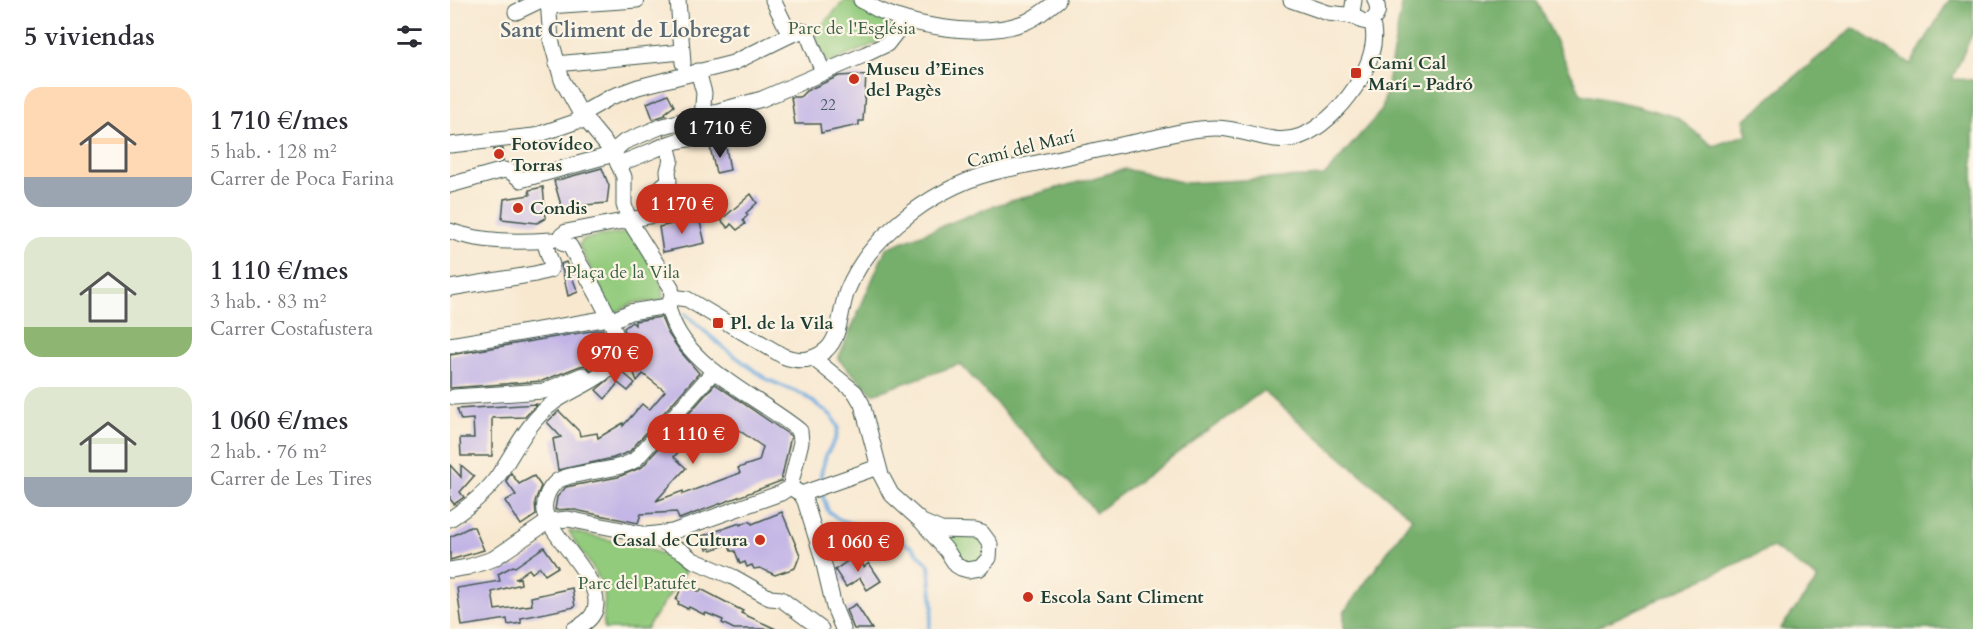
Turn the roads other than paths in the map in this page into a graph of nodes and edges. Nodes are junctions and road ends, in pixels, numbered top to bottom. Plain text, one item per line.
1 (637, 0) edge
2 (678, 0) edge
3 (773, 0) edge
4 (861, 0) edge
5 (1058, 0) edge
6 (1291, 0) edge
7 (1354, 0) edge
8 (1376, 0) edge
9 (546, 2) edge
10 (516, 12) dead end
11 (1354, 16) junction
12 (905, 21) junction
13 (1371, 21) junction
14 (790, 35) junction
15 (682, 52) junction
16 (556, 64) junction
17 (823, 72) junction
18 (691, 73) junction
19 (729, 109) junction
20 (584, 117) junction
21 (702, 117) junction
22 (450, 145) edge
23 (667, 145) junction
24 (616, 159) junction
25 (450, 185) edge
26 (662, 186) dead end
27 (712, 204) dead end
28 (629, 220) junction
29 (450, 231) edge
30 (567, 239) junction
31 (544, 241) junction
32 (450, 288) edge
33 (670, 302) junction
34 (609, 318) junction
35 (450, 345) edge
36 (813, 358) junction
37 (612, 365) junction
38 (714, 371) junction
39 (454, 397) dead end
40 (878, 467) junction
41 (795, 491) junction
42 (450, 519) edge
43 (549, 521) junction
44 (922, 522) dead end
45 (688, 527) junction
46 (647, 535) junction
47 (683, 552) junction
48 (450, 570) edge
49 (582, 627) edge
50 (821, 629) edge
51 (843, 629) edge

1 - 9 street
2 - 15 street
3 - 14 street
4 - 12 street
5 - 12 street
6 - 11 street
7 - 11 street
8 - 13 street, Camí del Marí
9 - 10 street
9 - 16 street
11 - 13 street
12 - 17 street
13 - 36 street, Camí del Marí
14 - 17 street
14 - 18 street
15 - 16 street
15 - 18 street
16 - 20 street
17 - 19 street
18 - 20 street
18 - 21 street
19 - 21 street
19 - 23 street
20 - 22 street
20 - 24 street
21 - 24 street
23 - 24 street
23 - 26 street
24 - 25 street
24 - 28 street
27 - 28 street
28 - 30 street
28 - 33 street
29 - 31 street
30 - 31 street
30 - 34 street
31 - 32 street
33 - 34 street
33 - 36 street
33 - 38 street
34 - 35 street
34 - 37 street
36 - 40 street
37 - 39 street
37 - 42 street
38 - 41 street
38 - 43 street
40 - 41 street
40 - 44 street
41 - 45 street
41 - 51 street
43 - 46 street
43 - 48 street
43 - 49 street
45 - 46 street
45 - 47 street
46 - 47 street
47 - 50 street

